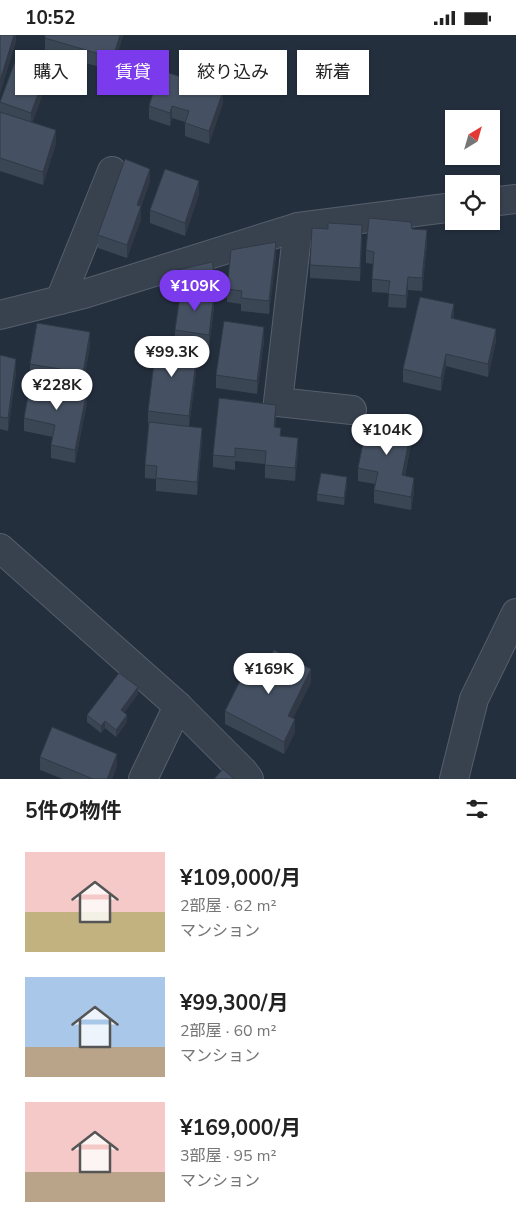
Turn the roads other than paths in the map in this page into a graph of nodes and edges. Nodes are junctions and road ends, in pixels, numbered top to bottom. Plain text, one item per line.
1 (112, 171) dead end
2 (516, 199) edge
3 (500, 201) edge
4 (445, 208) edge
5 (298, 227) junction
6 (60, 300) junction
7 (0, 315) edge
8 (352, 410) dead end
9 (0, 548) edge
10 (516, 613) edge
11 (178, 706) junction
12 (143, 779) edge
13 (248, 779) edge
14 (454, 779) edge

1 - 6 street
2 - 3 street
4 - 5 street
5 - 6 street
5 - 8 street
6 - 7 street
9 - 11 street
10 - 14 street
11 - 12 street
11 - 13 street

